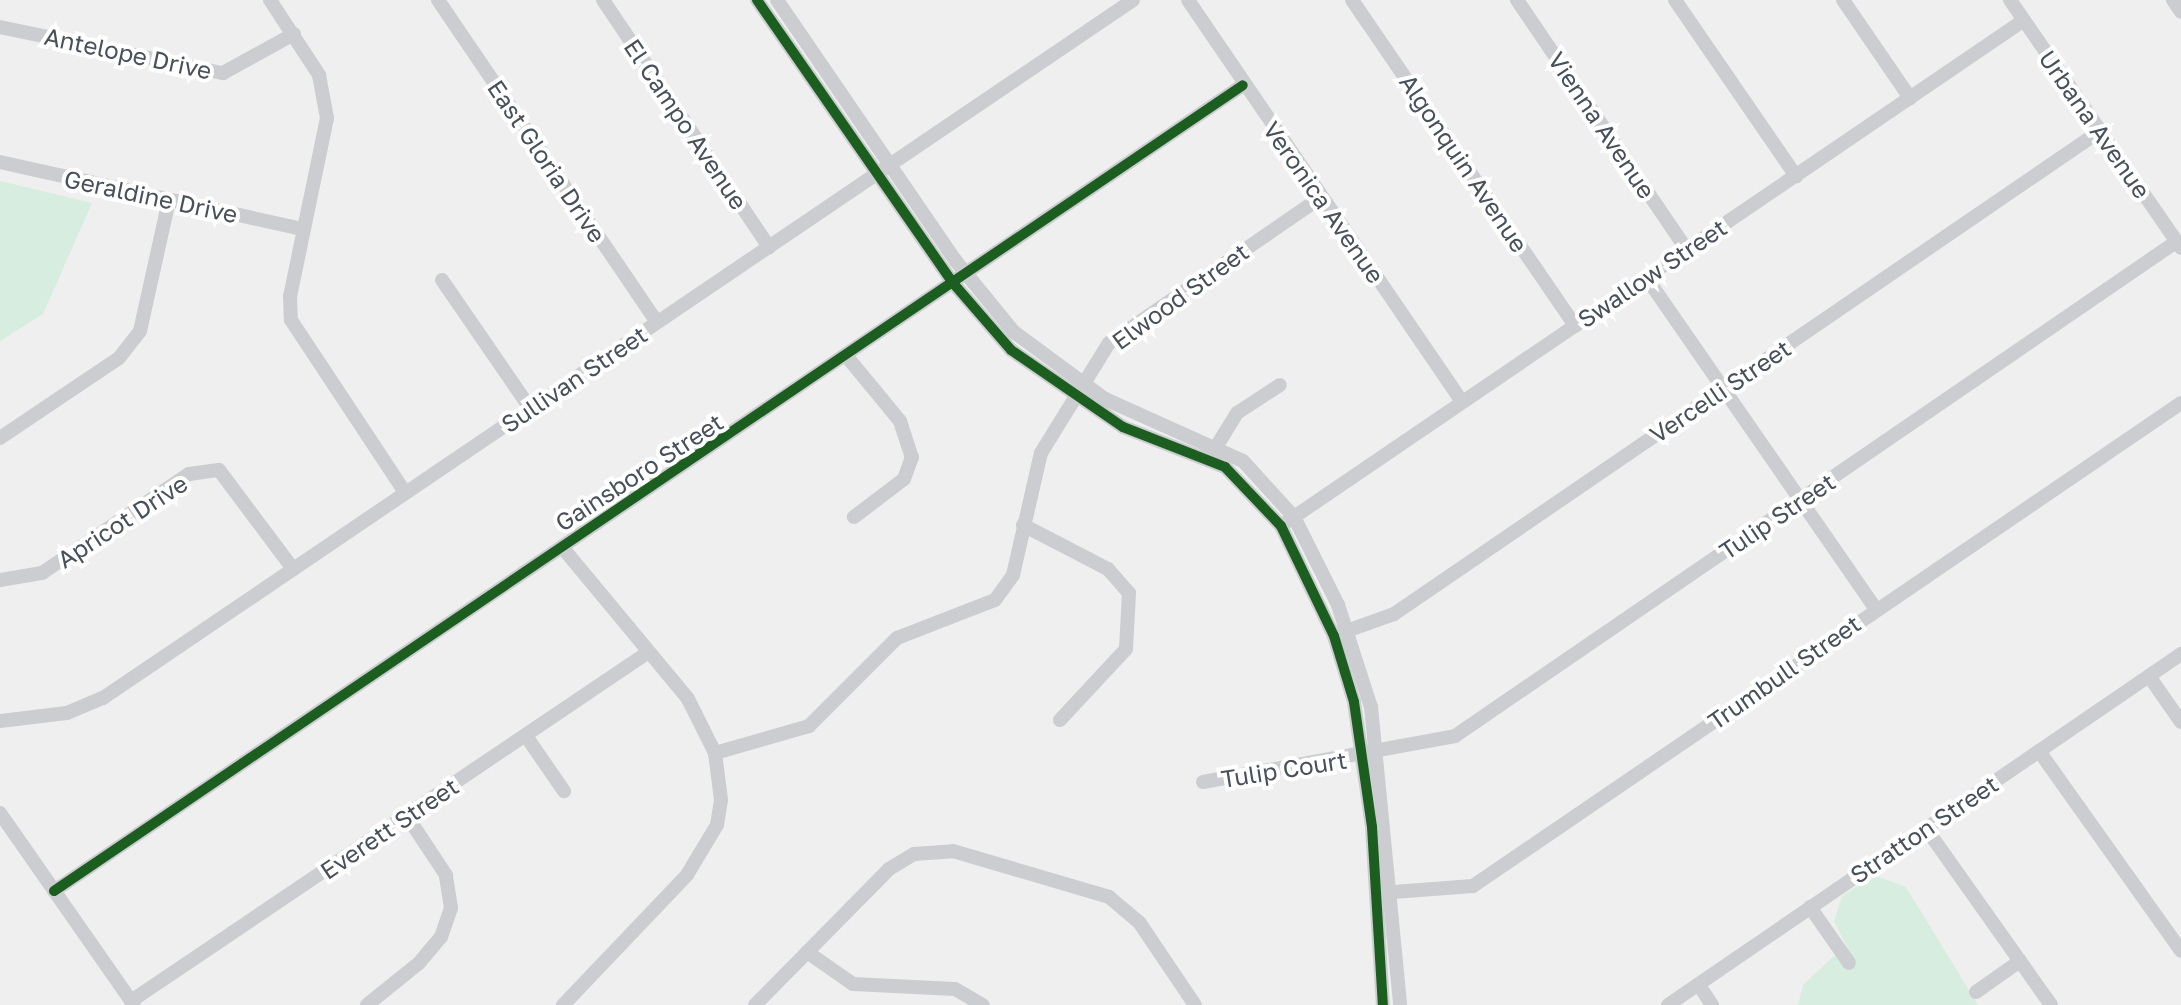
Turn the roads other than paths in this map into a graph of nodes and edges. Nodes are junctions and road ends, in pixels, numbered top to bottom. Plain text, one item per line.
1 (270, 0) edge
2 (438, 0) edge
3 (603, 0) edge
4 (757, 0) edge
5 (777, 0) edge
6 (1133, 0) edge
7 (1188, 0) edge
8 (1352, 0) edge
9 (1517, 0) edge
10 (1675, 0) edge
11 (1843, 0) edge
12 (2010, 0) edge
13 (2173, 0) edge
14 (2181, 12) edge
15 (2024, 20) junction
16 (0, 27) edge
17 (294, 34) junction
18 (1243, 85) junction
19 (1910, 98) junction
20 (2100, 131) junction
21 (0, 162) edge
22 (890, 164) junction
23 (877, 173) junction
24 (1796, 176) junction
25 (1320, 198) junction
26 (169, 200) junction
27 (303, 229) junction
28 (2179, 245) edge
29 (769, 247) junction
30 (1687, 250) junction
31 (966, 275) junction
32 (1646, 277) junction
33 (442, 280) dead end
34 (953, 283) junction
35 (657, 322) junction
36 (1575, 326) junction
37 (848, 358) junction
38 (1280, 385) dead end
39 (1725, 387) junction
40 (1078, 392) junction
41 (1462, 402) junction
42 (2181, 403) edge
43 (530, 408) junction
44 (0, 438) edge
45 (1213, 453) junction
46 (405, 492) junction
47 (1800, 500) junction
48 (854, 517) dead end
49 (1294, 517) junction
50 (1023, 525) junction
51 (1281, 526) junction
52 (562, 547) junction
53 (293, 569) junction
54 (0, 580) edge
55 (1876, 609) junction
56 (1348, 630) junction
57 (1334, 636) junction
58 (647, 653) junction
59 (2181, 654) edge
60 (2149, 676) junction
61 (1060, 720) dead end
62 (0, 721) edge
63 (2181, 722) edge
64 (526, 736) junction
65 (2039, 751) junction
66 (715, 753) junction
67 (1380, 753) junction
68 (1364, 756) junction
69 (1203, 782) dead end
70 (564, 791) dead end
71 (0, 813) edge
72 (407, 816) junction
73 (1925, 827) junction
74 (54, 891) junction
75 (1372, 893) junction
76 (1389, 894) junction
77 (1810, 907) junction
78 (2181, 951) edge
79 (807, 952) junction
80 (2020, 961) junction
81 (1849, 963) dead end
82 (1699, 985) junction
83 (1976, 992) dead end
84 (133, 1003) edge
85 (367, 1005) edge
86 (563, 1005) edge
87 (755, 1005) edge
88 (983, 1005) edge
89 (1195, 1005) edge
90 (1383, 1005) edge
91 (1400, 1005) edge
92 (1668, 1005) edge
93 (1712, 1005) edge
94 (2051, 1005) edge

1 - 17 street
2 - 35 street, East Gloria Drive
3 - 29 street, El Campo Avenue
4 - 23 street
5 - 22 street
6 - 22 street, Sullivan Street
7 - 18 street, Veronica Avenue
8 - 36 street, Algonquin Avenue
9 - 30 street, Vienna Avenue
10 - 24 street
11 - 19 street
12 - 15 street, Urbana Avenue
13 - 14 street
15 - 19 street, Swallow Street
15 - 20 street, Urbana Avenue
16 - 17 street, Antelope Drive
17 - 27 street
18 - 25 street, Veronica Avenue
18 - 31 street, Gainsboro Street
19 - 24 street, Swallow Street
20 - 28 street, Urbana Avenue
20 - 39 street, Vercelli Street
21 - 26 street, Geraldine Drive
22 - 23 street, Sullivan Street
22 - 31 street
23 - 29 street, Sullivan Street
23 - 34 street
24 - 30 street, Swallow Street
25 - 40 street, Elwood Street
25 - 41 street, Veronica Avenue
26 - 27 street, Geraldine Drive
26 - 44 street
27 - 46 street
28 - 47 street, Tulip Street
29 - 35 street, Sullivan Street
30 - 32 street, Swallow Street
31 - 34 street, Gainsboro Street
31 - 40 street
32 - 36 street, Swallow Street
32 - 39 street
33 - 43 street
34 - 37 street, Gainsboro Street
34 - 40 street
35 - 43 street, Sullivan Street
36 - 41 street, Swallow Street
37 - 48 street
37 - 52 street, Gainsboro Street
38 - 45 street
39 - 47 street
39 - 56 street, Vercelli Street
40 - 45 street
40 - 50 street, Elwood Street
41 - 49 street, Swallow Street
42 - 55 street, Trumbull Street
43 - 46 street, Sullivan Street
45 - 49 street
45 - 51 street
46 - 53 street, Sullivan Street
47 - 55 street
47 - 67 street, Tulip Street
49 - 51 street, Swallow Street
49 - 56 street
50 - 61 street
50 - 66 street, Elwood Street
51 - 57 street
52 - 58 street
52 - 74 street, Gainsboro Street
53 - 54 street, Apricot Drive
53 - 62 street, Sullivan Street
55 - 76 street, Trumbull Street
56 - 57 street, Vercelli Street
56 - 67 street
57 - 68 street
58 - 64 street, Everett Street
58 - 66 street
59 - 60 street, Stratton Street
60 - 63 street
60 - 65 street, Stratton Street
64 - 70 street
64 - 72 street, Everett Street
65 - 73 street, Stratton Street
65 - 78 street
66 - 86 street
67 - 68 street, Tulip Street
67 - 76 street
68 - 69 street, Tulip Court
68 - 75 street
71 - 74 street
72 - 84 street, Everett Street
72 - 85 street
73 - 77 street, Stratton Street
73 - 80 street
74 - 84 street
75 - 76 street, Trumbull Street
75 - 90 street
76 - 91 street
77 - 81 street
77 - 82 street, Stratton Street
79 - 87 street
79 - 88 street
79 - 89 street
80 - 83 street
80 - 94 street
82 - 92 street, Stratton Street
82 - 93 street

